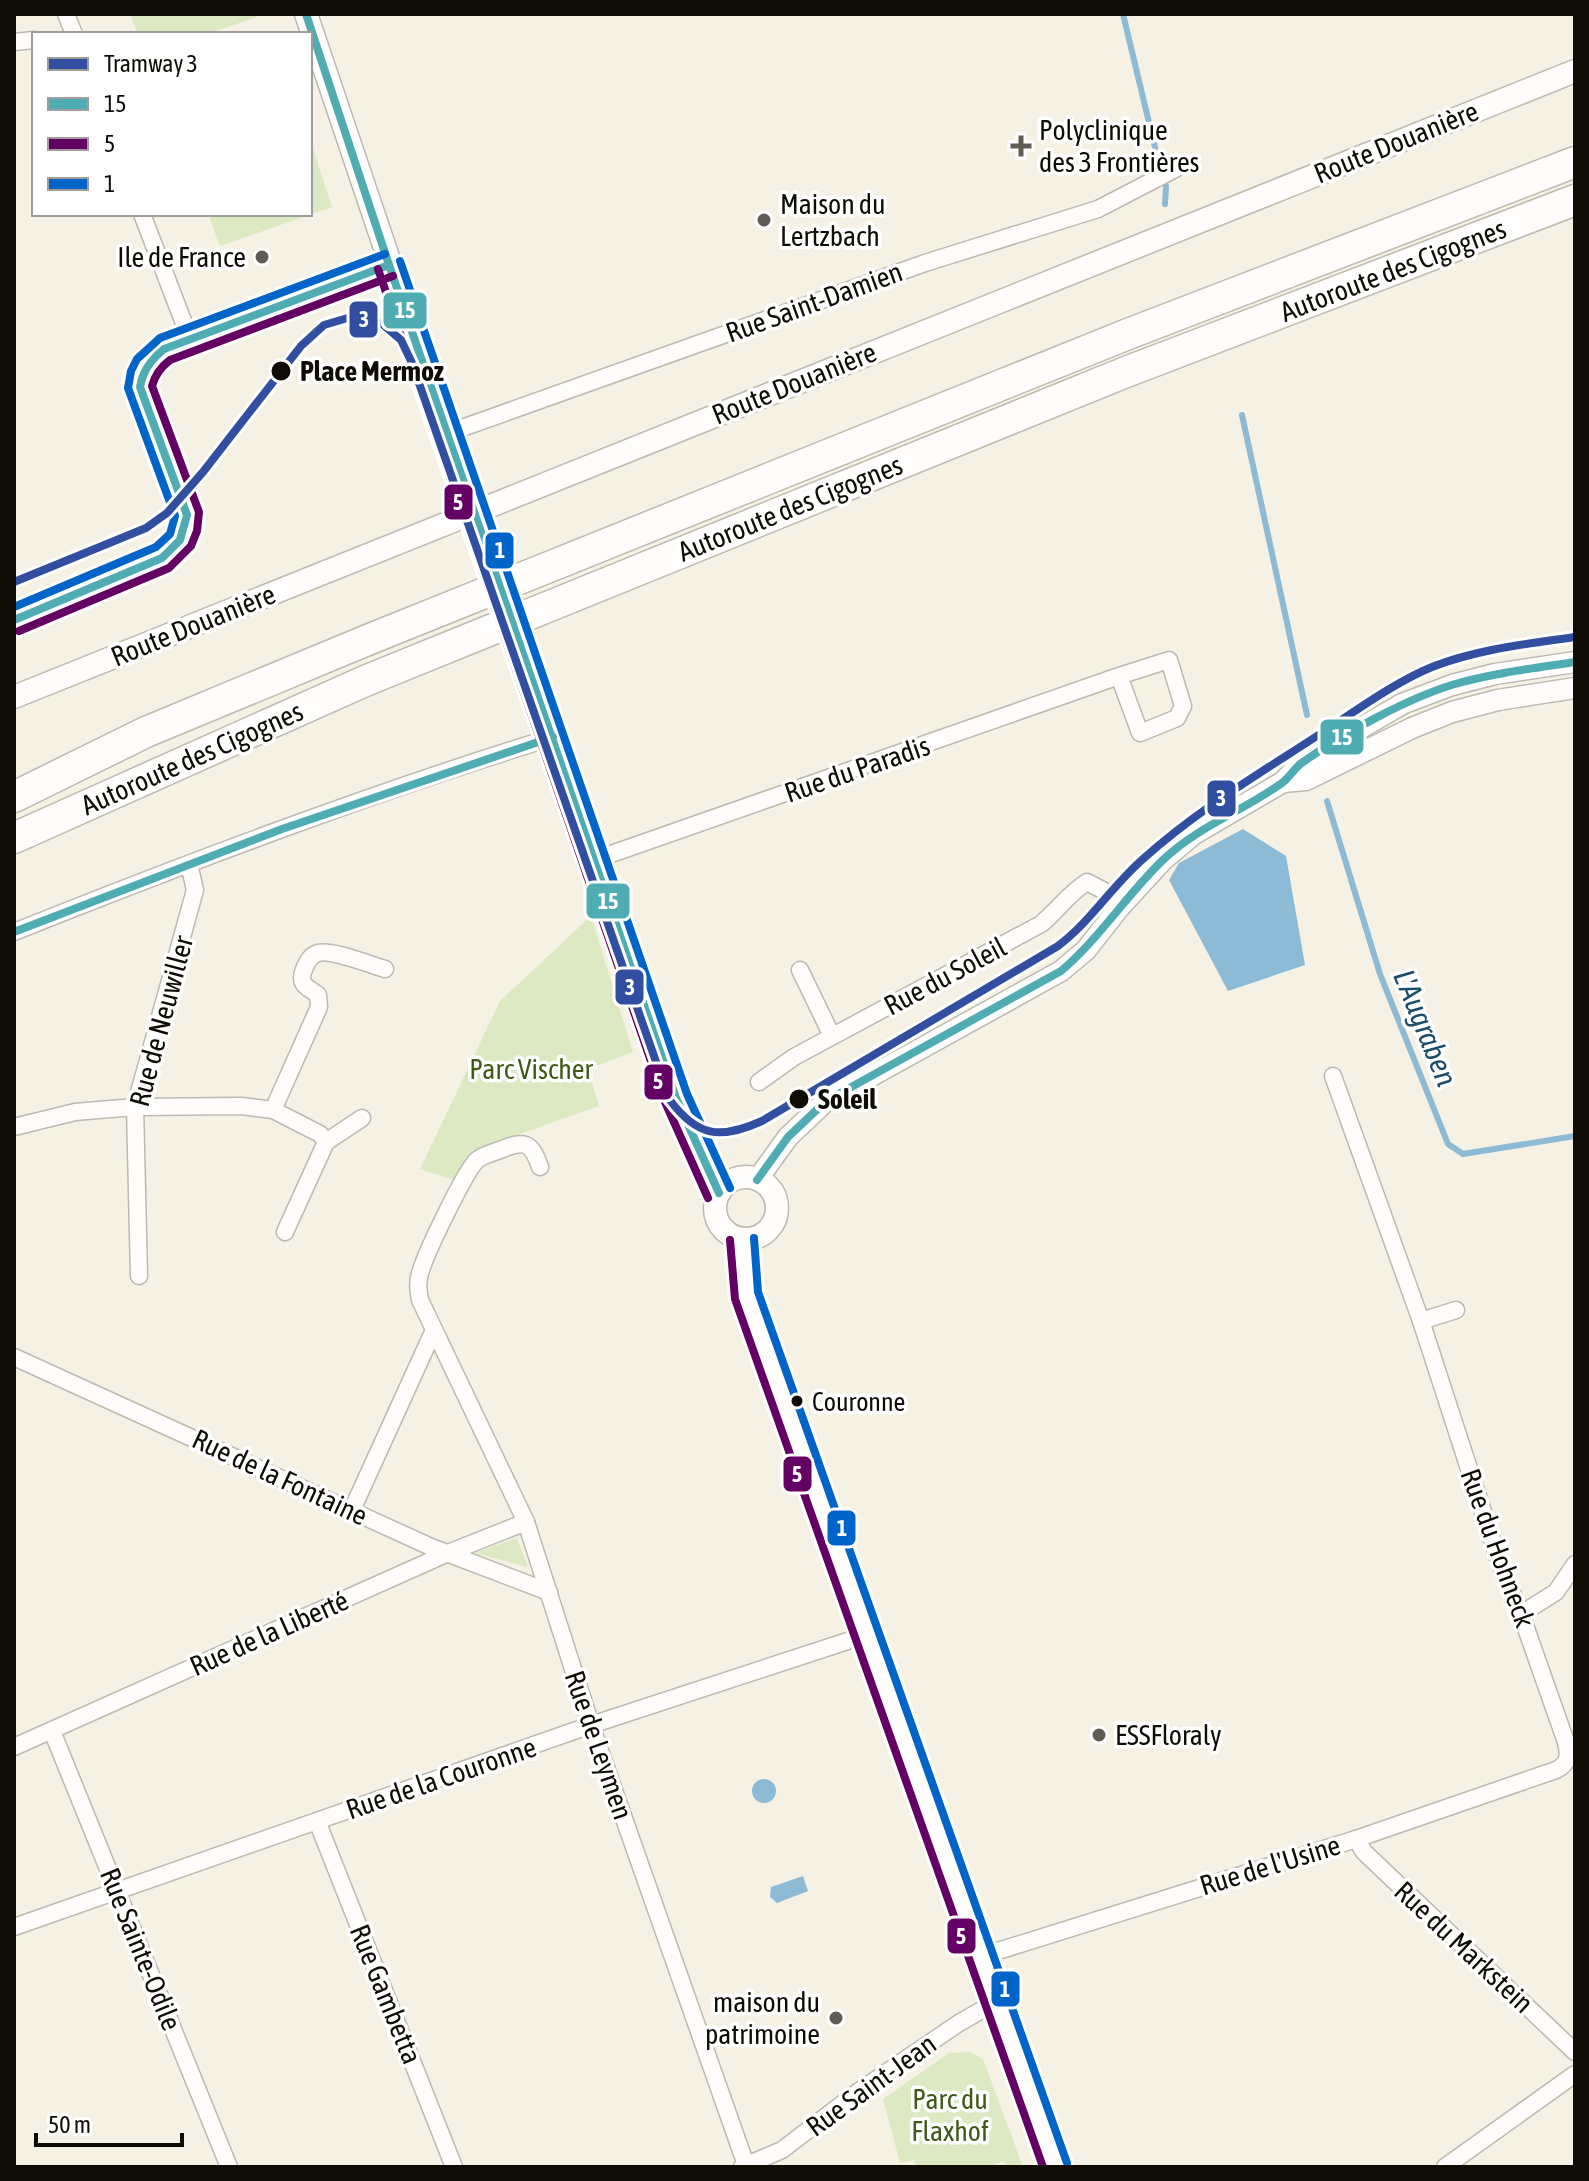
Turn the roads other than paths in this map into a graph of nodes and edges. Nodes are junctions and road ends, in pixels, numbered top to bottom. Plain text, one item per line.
1 (312, 32) edge
2 (1575, 71) edge
3 (1575, 162) edge
4 (1177, 168) dead end
5 (1575, 200) edge
6 (143, 216) edge
7 (389, 265) junction
8 (190, 339) junction
9 (448, 433) junction
10 (14, 620) edge
11 (1575, 662) edge
12 (1119, 676) junction
13 (1575, 688) edge
14 (14, 697) edge
15 (553, 737) junction
16 (1283, 782) junction
17 (14, 797) edge
18 (14, 838) edge
19 (594, 860) junction
20 (189, 864) junction
21 (1119, 908) junction
22 (14, 932) edge
23 (385, 969) dead end
24 (800, 970) dead end
25 (832, 1036) junction
26 (1333, 1076) dead end
27 (759, 1082) dead end
28 (135, 1107) junction
29 (273, 1110) junction
30 (362, 1118) dead end
31 (14, 1127) edge
32 (326, 1142) junction
33 (540, 1167) dead end
34 (757, 1180) junction
35 (719, 1193) junction
36 (285, 1232) dead end
37 (742, 1239) junction
38 (139, 1276) dead end
39 (1456, 1310) dead end
40 (1421, 1321) junction
41 (433, 1332) junction
42 (14, 1357) edge
43 (352, 1510) junction
44 (526, 1522) junction
45 (448, 1553) junction
46 (1575, 1564) edge
47 (549, 1592) junction
48 (1521, 1614) junction
49 (869, 1634) junction
50 (591, 1725) junction
51 (52, 1731) junction
52 (14, 1747) edge
53 (1556, 1770) joint
54 (317, 1821) junction
55 (1356, 1839) junction
56 (117, 1890) junction
57 (14, 1927) edge
58 (982, 1956) junction
59 (999, 2004) junction
60 (1575, 2052) edge
61 (1575, 2074) edge
62 (744, 2166) edge
63 (229, 2167) edge
64 (454, 2167) edge
65 (1056, 2167) edge
66 (1445, 2167) edge

1 - 7 main road
2 - 14 main road, Route Douanière
3 - 17 highway, Autoroute des Cigognes
4 - 9 street, Rue Saint-Damien
5 - 18 highway, Autoroute des Cigognes
6 - 8 street
7 - 8 street
7 - 9 main road
8 - 10 street
9 - 15 main road, bridge
11 - 16 street
12 - 12 street, Rue du Paradis
12 - 19 street, Rue du Paradis
13 - 16 street
15 - 19 main road
15 - 20 street
16 - 21 street
19 - 35 main road
20 - 22 street
20 - 28 street, Rue de Neuwiller
21 - 25 street, Rue du Soleil
21 - 34 street
23 - 29 street
24 - 25 street
25 - 27 street, Rue du Soleil
26 - 40 street, Rue du Hohneck
28 - 29 street
28 - 31 street
28 - 38 street, Rue de Neuwiller
29 - 32 street
30 - 32 street
32 - 36 street
33 - 41 street, Rue de Leymen
34 - 35 main road
34 - 37 main road
35 - 37 main road
37 - 49 main road
39 - 40 street
40 - 48 street, Rue du Hohneck
41 - 43 street
41 - 44 street, Rue de Leymen
42 - 43 street, Rue de la Fontaine
43 - 45 street, Rue de la Fontaine
44 - 45 street, Rue de la Liberté
44 - 47 street, Rue de Leymen
45 - 47 street, Rue de la Fontaine
45 - 51 street, Rue de la Liberté
46 - 48 street
47 - 50 street, Rue de Leymen
48 - 53 street, Rue du Hohneck
49 - 50 street, Rue de la Couronne
49 - 58 main road
50 - 54 street, Rue de la Couronne
50 - 62 street, Rue de Leymen
51 - 52 street, Rue de la Liberté
51 - 56 street, Rue Sainte-Odile
53 - 55 street, Rue de l'Usine
54 - 56 street, Rue de la Couronne
54 - 64 street, Rue Gambetta
55 - 58 street, Rue de l'Usine
55 - 60 street, Rue du Markstein
56 - 57 street, Rue de la Couronne
56 - 63 street, Rue Sainte-Odile
58 - 59 main road
59 - 62 street, Rue Saint-Jean
59 - 65 main road
61 - 66 street

